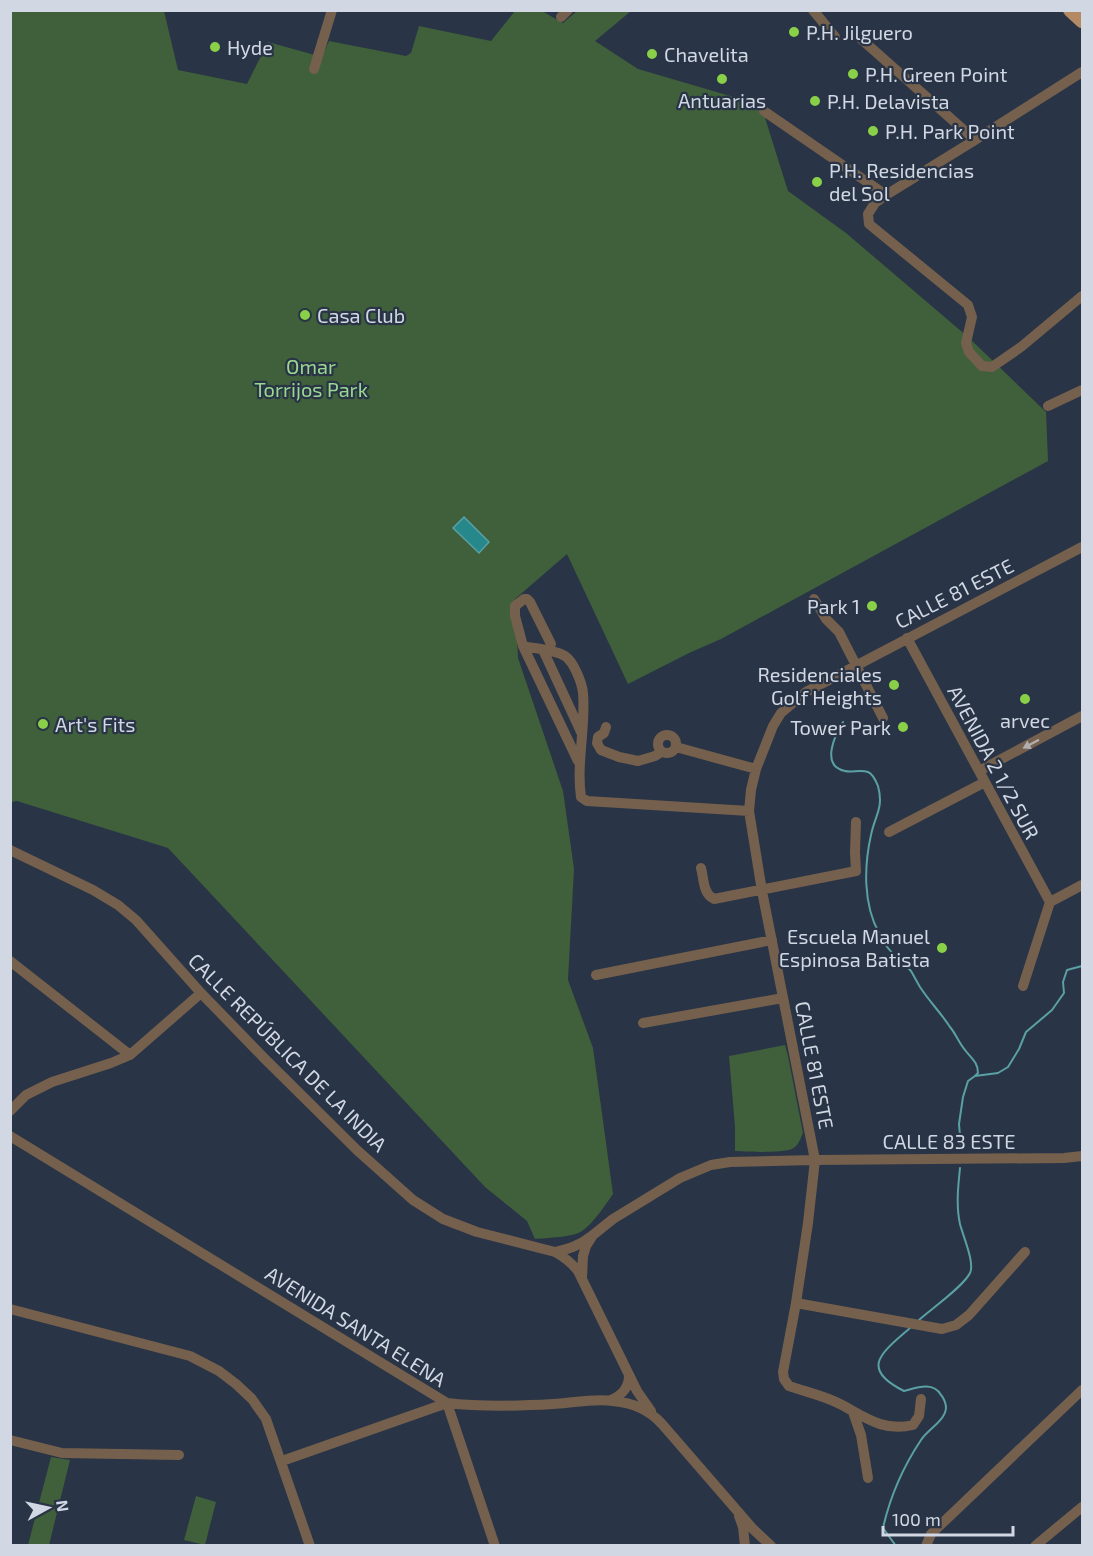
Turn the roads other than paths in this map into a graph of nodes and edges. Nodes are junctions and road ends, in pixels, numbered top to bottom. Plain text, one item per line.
1 (332, 10) edge
2 (813, 10) edge
3 (1070, 10) edge
4 (1083, 21) edge
5 (835, 37) dead end
6 (860, 38) dead end
7 (314, 69) dead end
8 (1083, 72) edge
9 (764, 111) dead end
10 (975, 141) junction
11 (886, 195) junction
12 (1083, 296) edge
13 (1083, 390) edge
14 (1048, 406) dead end
15 (1083, 547) edge
16 (814, 599) dead end
17 (907, 638) junction
18 (524, 646) junction
19 (547, 647) junction
20 (855, 666) junction
21 (1083, 716) edge
22 (883, 718) dead end
23 (606, 727) dead end
24 (582, 734) junction
25 (676, 747) junction
26 (661, 752) junction
27 (580, 764) junction
28 (756, 769) junction
29 (979, 771) junction
30 (984, 782) junction
31 (748, 812) junction
32 (856, 822) dead end
33 (889, 832) dead end
34 (10, 850) edge
35 (701, 868) dead end
36 (1083, 885) edge
37 (762, 891) junction
38 (1050, 902) junction
39 (772, 940) junction
40 (10, 961) edge
41 (596, 975) dead end
42 (1023, 986) dead end
43 (201, 993) junction
44 (783, 998) junction
45 (643, 1023) dead end
46 (130, 1055) junction
47 (10, 1111) edge
48 (10, 1136) edge
49 (1083, 1156) edge
50 (815, 1160) junction
51 (593, 1235) junction
52 (555, 1252) junction
53 (1026, 1252) dead end
54 (582, 1280) junction
55 (796, 1303) junction
56 (10, 1309) edge
57 (629, 1375) junction
58 (1083, 1390) edge
59 (921, 1399) dead end
60 (611, 1400) junction
61 (447, 1403) junction
62 (854, 1412) junction
63 (653, 1414) junction
64 (10, 1440) edge
65 (179, 1455) dead end
66 (282, 1461) junction
67 (868, 1478) dead end
68 (1083, 1507) edge
69 (738, 1511) junction
70 (310, 1545) edge
71 (495, 1545) edge
72 (745, 1545) edge
73 (771, 1545) edge
74 (926, 1545) edge
75 (1035, 1545) edge

1 - 7 street
2 - 5 street
3 - 4 main road
6 - 10 street
8 - 10 street
9 - 11 street
10 - 11 street
11 - 12 street
13 - 14 street
15 - 17 street, CALLE 81 ESTE
16 - 20 street
17 - 20 street, CALLE 81 ESTE
17 - 29 street, AVENIDA 2 1/2 SUR
18 - 19 street
18 - 19 street
18 - 27 street
19 - 24 street
19 - 24 street
20 - 22 street
20 - 28 street, CALLE 81 ESTE
21 -> 29 street
23 - 26 street
24 - 27 street
25 - 26 street
25 - 26 street
25 - 28 street
27 - 31 street
28 - 31 street, CALLE 81 ESTE
29 - 30 street, AVENIDA 2 1/2 SUR
30 - 33 street
30 - 38 street, AVENIDA 2 1/2 SUR
31 - 37 street, CALLE 81 ESTE
32 - 37 street
34 - 43 street, CALLE REPÚBLICA DE LA INDIA
35 - 37 street
36 - 38 street
37 - 39 street, CALLE 81 ESTE
38 - 42 street
39 - 41 street
39 - 44 street, CALLE 81 ESTE
40 - 46 street
43 - 46 street
43 - 52 street, CALLE REPÚBLICA DE LA INDIA
44 - 45 street
44 - 50 street, CALLE 81 ESTE
46 - 47 street
48 - 61 street, AVENIDA SANTA ELENA
49 - 50 street, CALLE 83 ESTE
50 - 51 street
50 - 55 street, CALLE 81 ESTE
51 - 52 street
51 - 54 street
52 - 54 street, CALLE REPÚBLICA DE LA INDIA
53 - 55 street
54 - 57 street, CALLE REPÚBLICA DE LA INDIA
55 - 62 street, CALLE 81 ESTE
56 - 66 street
57 - 60 street
57 - 63 street, CALLE REPÚBLICA DE LA INDIA
58 - 74 street
59 - 62 street
60 - 61 street, AVENIDA SANTA ELENA
60 - 63 street, AVENIDA SANTA ELENA
61 - 66 street
61 - 71 street
62 - 67 street
63 - 69 street, AVENIDA SANTA ELENA
64 - 65 street
66 - 70 street
68 - 75 street
69 - 72 street
69 - 73 street, AVENIDA SANTA ELENA

